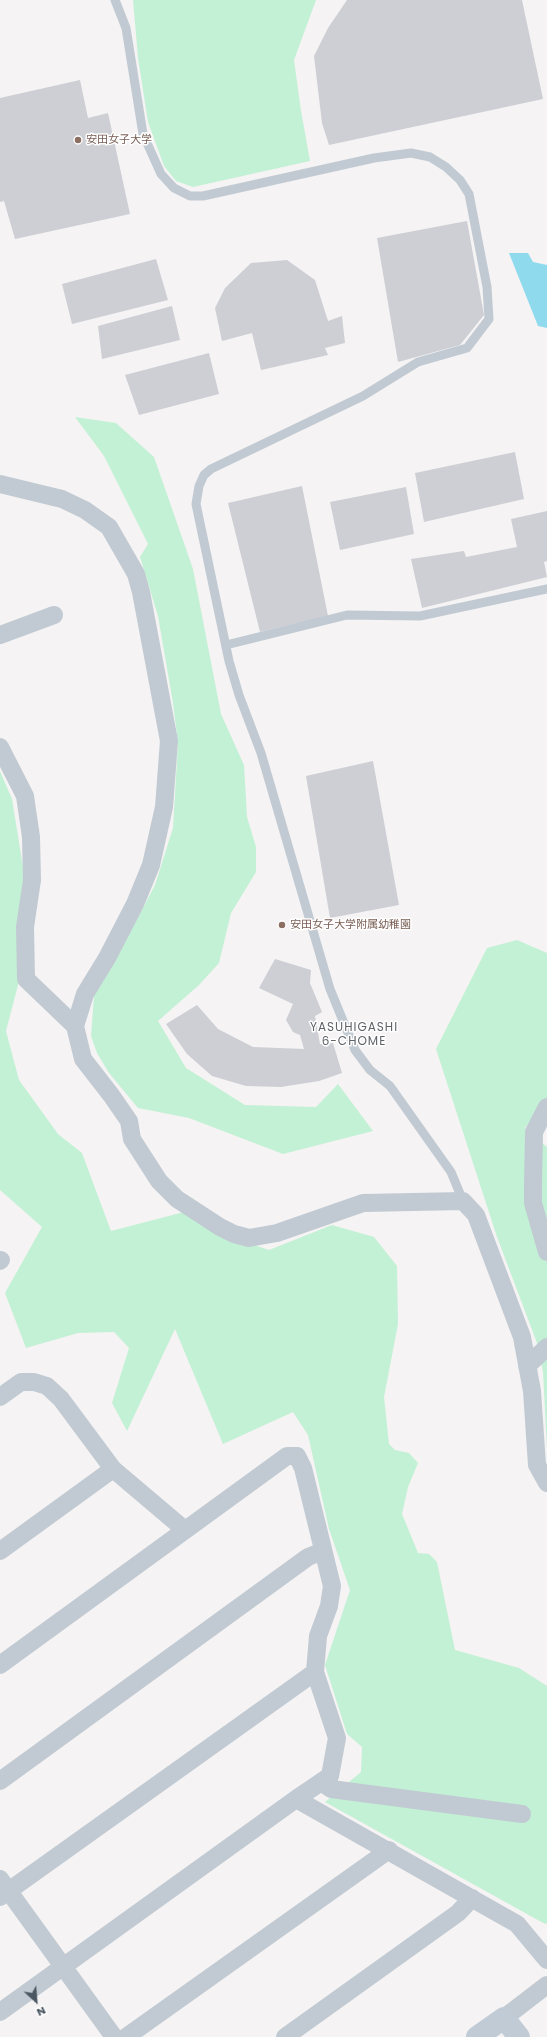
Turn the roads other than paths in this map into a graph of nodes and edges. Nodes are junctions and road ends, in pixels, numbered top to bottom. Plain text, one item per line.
1 (115, 0) edge
2 (0, 484) edge
3 (547, 588) edge
4 (54, 615) dead end
5 (0, 635) edge
6 (226, 644) junction
7 (0, 747) edge
8 (75, 1026) junction
9 (547, 1107) edge
10 (463, 1201) junction
11 (547, 1252) edge
12 (547, 1347) edge
13 (527, 1366) junction
14 (0, 1397) edge
15 (113, 1469) junction
16 (547, 1483) edge
17 (185, 1530) junction
18 (0, 1551) edge
19 (323, 1551) junction
20 (0, 1665) edge
21 (315, 1672) junction
22 (0, 1781) edge
23 (321, 1782) junction
24 (296, 1799) junction
25 (522, 1814) dead end
26 (389, 1850) junction
27 (3, 1889) edge
28 (472, 1898) junction
29 (547, 1960) edge
30 (63, 1966) junction
31 (547, 1985) edge
32 (0, 2012) edge
33 (504, 2018) junction
34 (114, 2037) edge
35 (126, 2037) edge
36 (285, 2037) edge
37 (477, 2037) edge
38 (518, 2037) edge

1 - 6 lane
2 - 8 street
3 - 6 lane
4 - 5 street
6 - 10 lane
7 - 8 street
8 - 10 street
9 - 11 street
10 - 13 street
12 - 13 street
13 - 16 street
14 - 15 street
15 - 17 street
15 - 18 street
17 - 19 street
17 - 20 street
19 - 21 street
19 - 22 street
21 - 23 street
21 - 27 street
23 - 24 street
23 - 25 street
24 - 26 street
24 - 30 street
26 - 28 street
26 - 35 street
27 - 30 street
28 - 29 street
28 - 36 street
30 - 32 street
30 - 34 street
31 - 33 street
33 - 37 main road
33 - 38 main road

